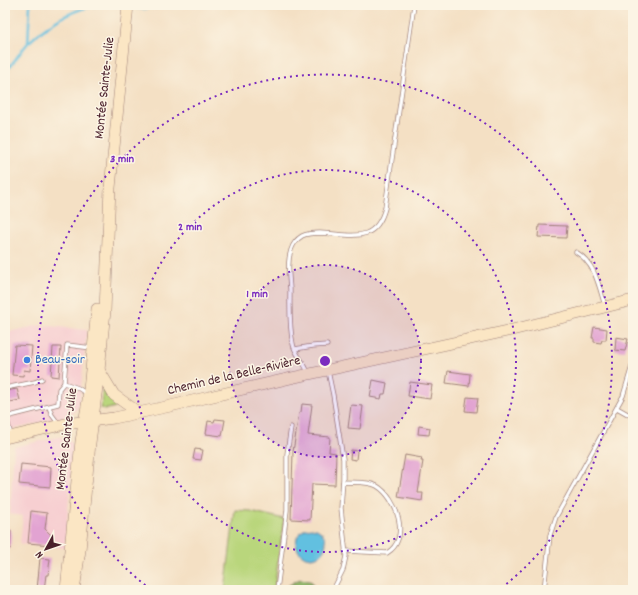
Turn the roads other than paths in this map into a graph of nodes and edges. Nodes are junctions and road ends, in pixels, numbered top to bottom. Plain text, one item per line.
1 (414, 5) edge
2 (128, 10) edge
3 (108, 245) junction
4 (576, 252) dead end
5 (633, 300) edge
6 (605, 307) junction
7 (327, 345) dead end
8 (93, 348) junction
9 (295, 349) junction
10 (633, 363) edge
11 (100, 370) junction
12 (328, 370) junction
13 (308, 374) junction
14 (42, 379) dead end
15 (64, 383) junction
16 (5, 388) edge
17 (88, 394) junction
18 (49, 406) junction
19 (617, 408) junction
20 (139, 413) junction
21 (6, 416) edge
22 (633, 417) edge
23 (88, 421) junction
24 (60, 425) junction
25 (291, 427) dead end
26 (8, 437) edge
27 (343, 482) junction
28 (345, 551) junction
29 (66, 590) edge
30 (74, 590) edge
31 (277, 590) edge
32 (333, 590) edge
33 (544, 590) edge

1 - 9 lane
2 - 3 main road, Montée Sainte-Julie
3 - 8 main road, Montée Sainte-Julie
3 - 11 main road, Montée Sainte-Julie
4 - 6 lane
5 - 6 main road, Chemin de la Belle-Rivière
6 - 12 main road, Chemin de la Belle-Rivière
7 - 9 lane
8 - 15 lane
8 - 17 main road, Montée Sainte-Julie
9 - 13 lane
10 - 19 lane
11 - 20 main road
11 - 23 main road, Montée Sainte-Julie
12 - 13 main road, Chemin de la Belle-Rivière
12 - 27 lane
13 - 20 main road, Chemin de la Belle-Rivière
14 - 16 lane
15 - 17 lane
15 - 18 lane
17 - 23 main road, Montée Sainte-Julie
18 - 21 lane
18 - 24 lane
19 - 22 lane
19 - 33 lane
20 - 23 main road, Chemin de la Belle-Rivière
21 - 26 lane
23 - 24 main road, Chemin de la Belle-Rivière
23 - 29 main road, Montée Sainte-Julie
23 - 30 main road, Montée Sainte-Julie
24 - 26 main road, Chemin de la Belle-Rivière
25 - 31 lane
27 - 28 lane
27 - 28 lane
28 - 32 lane

